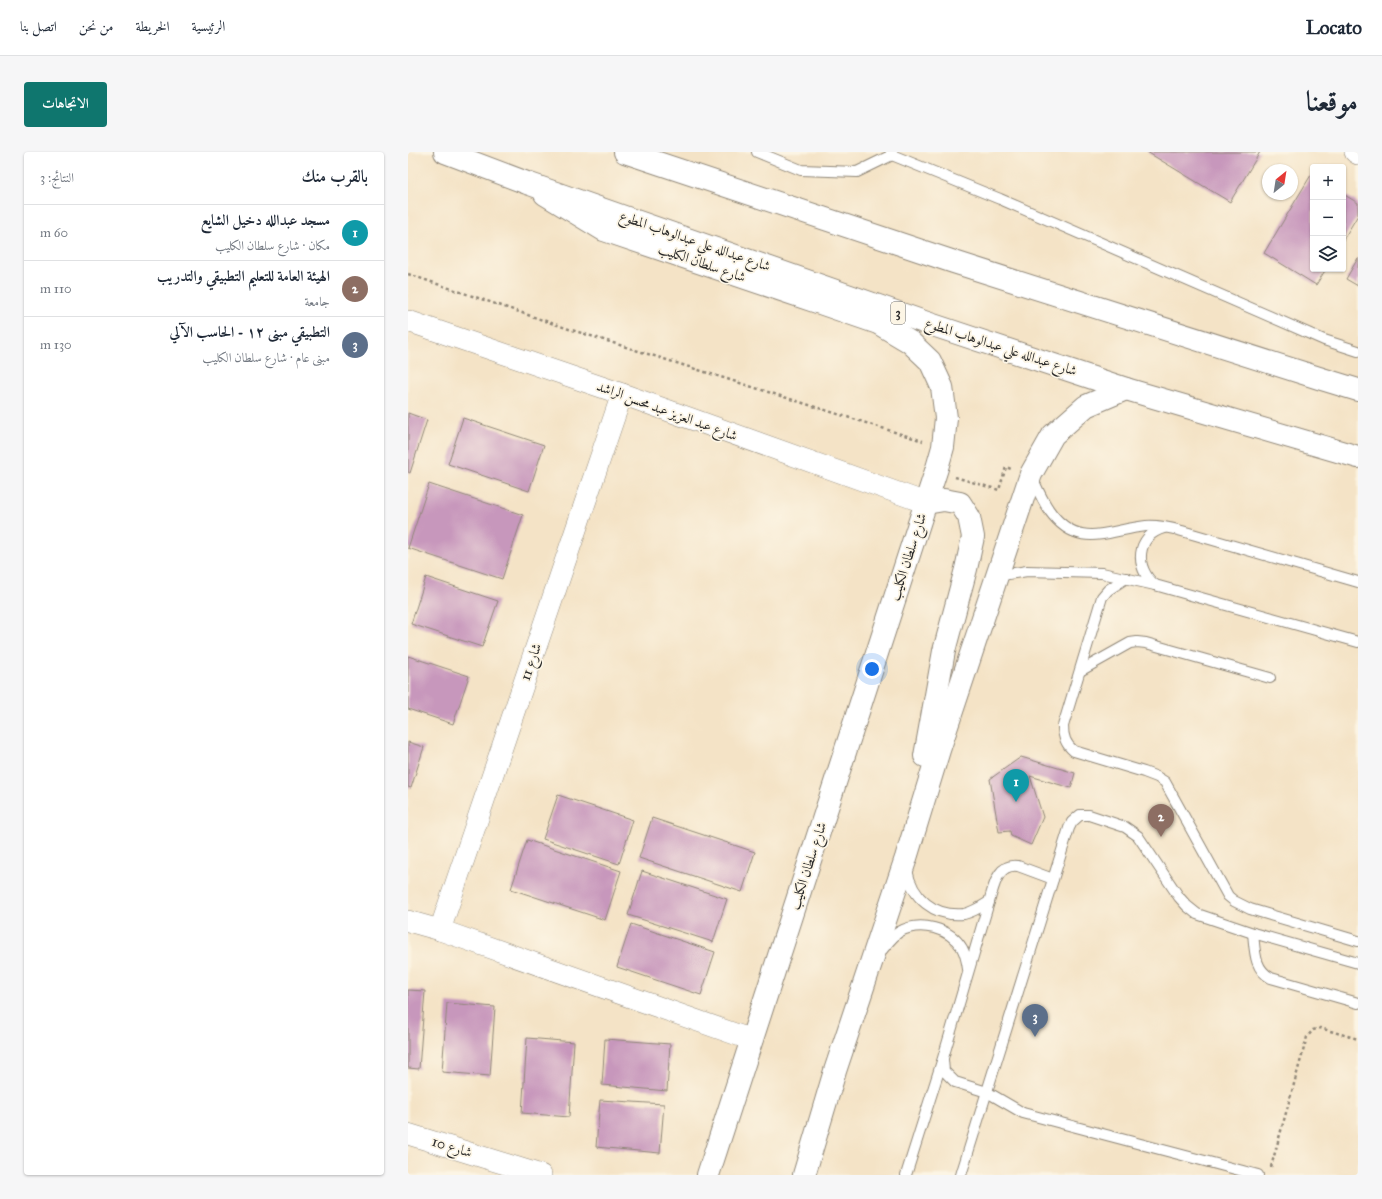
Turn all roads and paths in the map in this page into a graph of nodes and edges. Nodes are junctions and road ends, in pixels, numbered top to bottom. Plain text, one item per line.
1 (444, 152) edge
2 (625, 152) edge
3 (757, 152) edge
4 (1355, 152) edge
5 (892, 154) edge
6 (1358, 154) edge
7 (527, 183) junction
8 (408, 274) edge
9 (408, 322) edge
10 (1358, 351) edge
11 (1126, 389) junction
12 (1358, 390) edge
13 (622, 394) junction
14 (943, 447) junction
15 (1358, 456) edge
16 (1031, 474) junction
17 (951, 476) dead end
18 (926, 503) junction
19 (1166, 528) junction
20 (996, 576) junction
21 (1126, 578) junction
22 (1358, 582) edge
23 (1155, 585) junction
24 (1358, 642) edge
25 (1080, 671) junction
26 (1270, 678) dead end
27 (906, 858) junction
28 (1053, 879) junction
29 (989, 902) junction
30 (408, 921) edge
31 (440, 930) junction
32 (1253, 933) junction
33 (1358, 941) edge
34 (1358, 963) edge
35 (870, 965) junction
36 (968, 971) junction
37 (1358, 1003) edge
38 (1358, 1039) edge
39 (752, 1040) junction
40 (943, 1058) junction
41 (987, 1092) junction
42 (408, 1134) edge
43 (1271, 1167) dead end
44 (541, 1175) edge
45 (708, 1175) edge
46 (804, 1175) edge
47 (906, 1175) edge
48 (962, 1175) edge
49 (1258, 1175) edge

1 - 7 street, شارع عبدالله علي عبدالوهاب المطوع / 3
2 - 12 street
3 - 5 lane
4 - 6 street
5 - 10 lane
7 - 11 street, شارع عبدالله علي عبدالوهاب المطوع / 3
7 - 14 street, شارع سلطان الكليب
8 - 14 path
9 - 13 street, شارع عبد العزيز عبد محسن الراشد
11 - 15 street, شارع عبدالله علي عبدالوهاب المطوع / 3
11 - 16 street
13 - 18 street, شارع عبد العزيز عبد محسن الراشد
13 - 31 street, شارع 11
14 - 18 street, شارع سلطان الكليب
16 - 17 path
16 - 19 lane
16 - 20 street
18 - 27 street
18 - 39 street, شارع سلطان الكليب
19 - 22 lane
19 - 23 lane
20 - 21 lane
20 - 27 street
21 - 23 lane
21 - 25 lane
23 - 24 lane
25 - 26 lane
25 - 33 lane
27 - 29 lane
27 - 35 street
28 - 29 lane
28 - 32 lane
28 - 41 lane
29 - 36 lane
30 - 31 street
31 - 39 street
32 - 34 lane
32 - 37 lane
35 - 36 lane
35 - 46 street
36 - 40 lane
38 - 43 path
39 - 45 street, شارع سلطان الكليب
40 - 41 lane
40 - 47 lane
41 - 48 lane
41 - 49 lane
42 - 44 street, شارع 10

